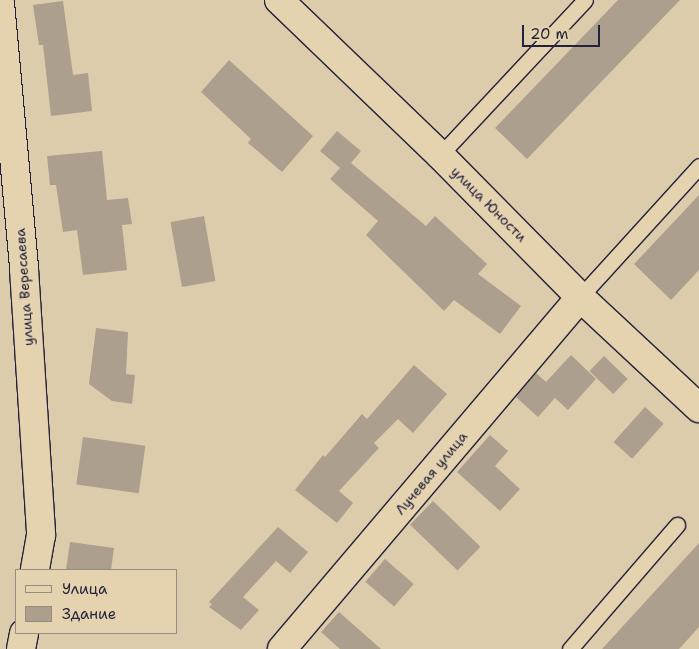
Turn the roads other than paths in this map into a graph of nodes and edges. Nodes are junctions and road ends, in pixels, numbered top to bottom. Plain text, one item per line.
1 (279, 0) edge
2 (586, 0) edge
3 (0, 3) edge
4 (440, 155) junction
5 (699, 166) edge
6 (580, 297) junction
7 (699, 408) edge
8 (677, 526) dead end
9 (35, 569) edge
10 (24, 634) edge
11 (21, 649) edge
12 (282, 649) edge
13 (570, 649) edge

1 - 4 street, улица Юности
2 - 4 lane
3 - 9 street, улица Вересаева
4 - 6 street, улица Юности
5 - 6 lane
6 - 7 street, улица Юности
6 - 12 street, Лучевая улица
8 - 13 lane
10 - 11 street

